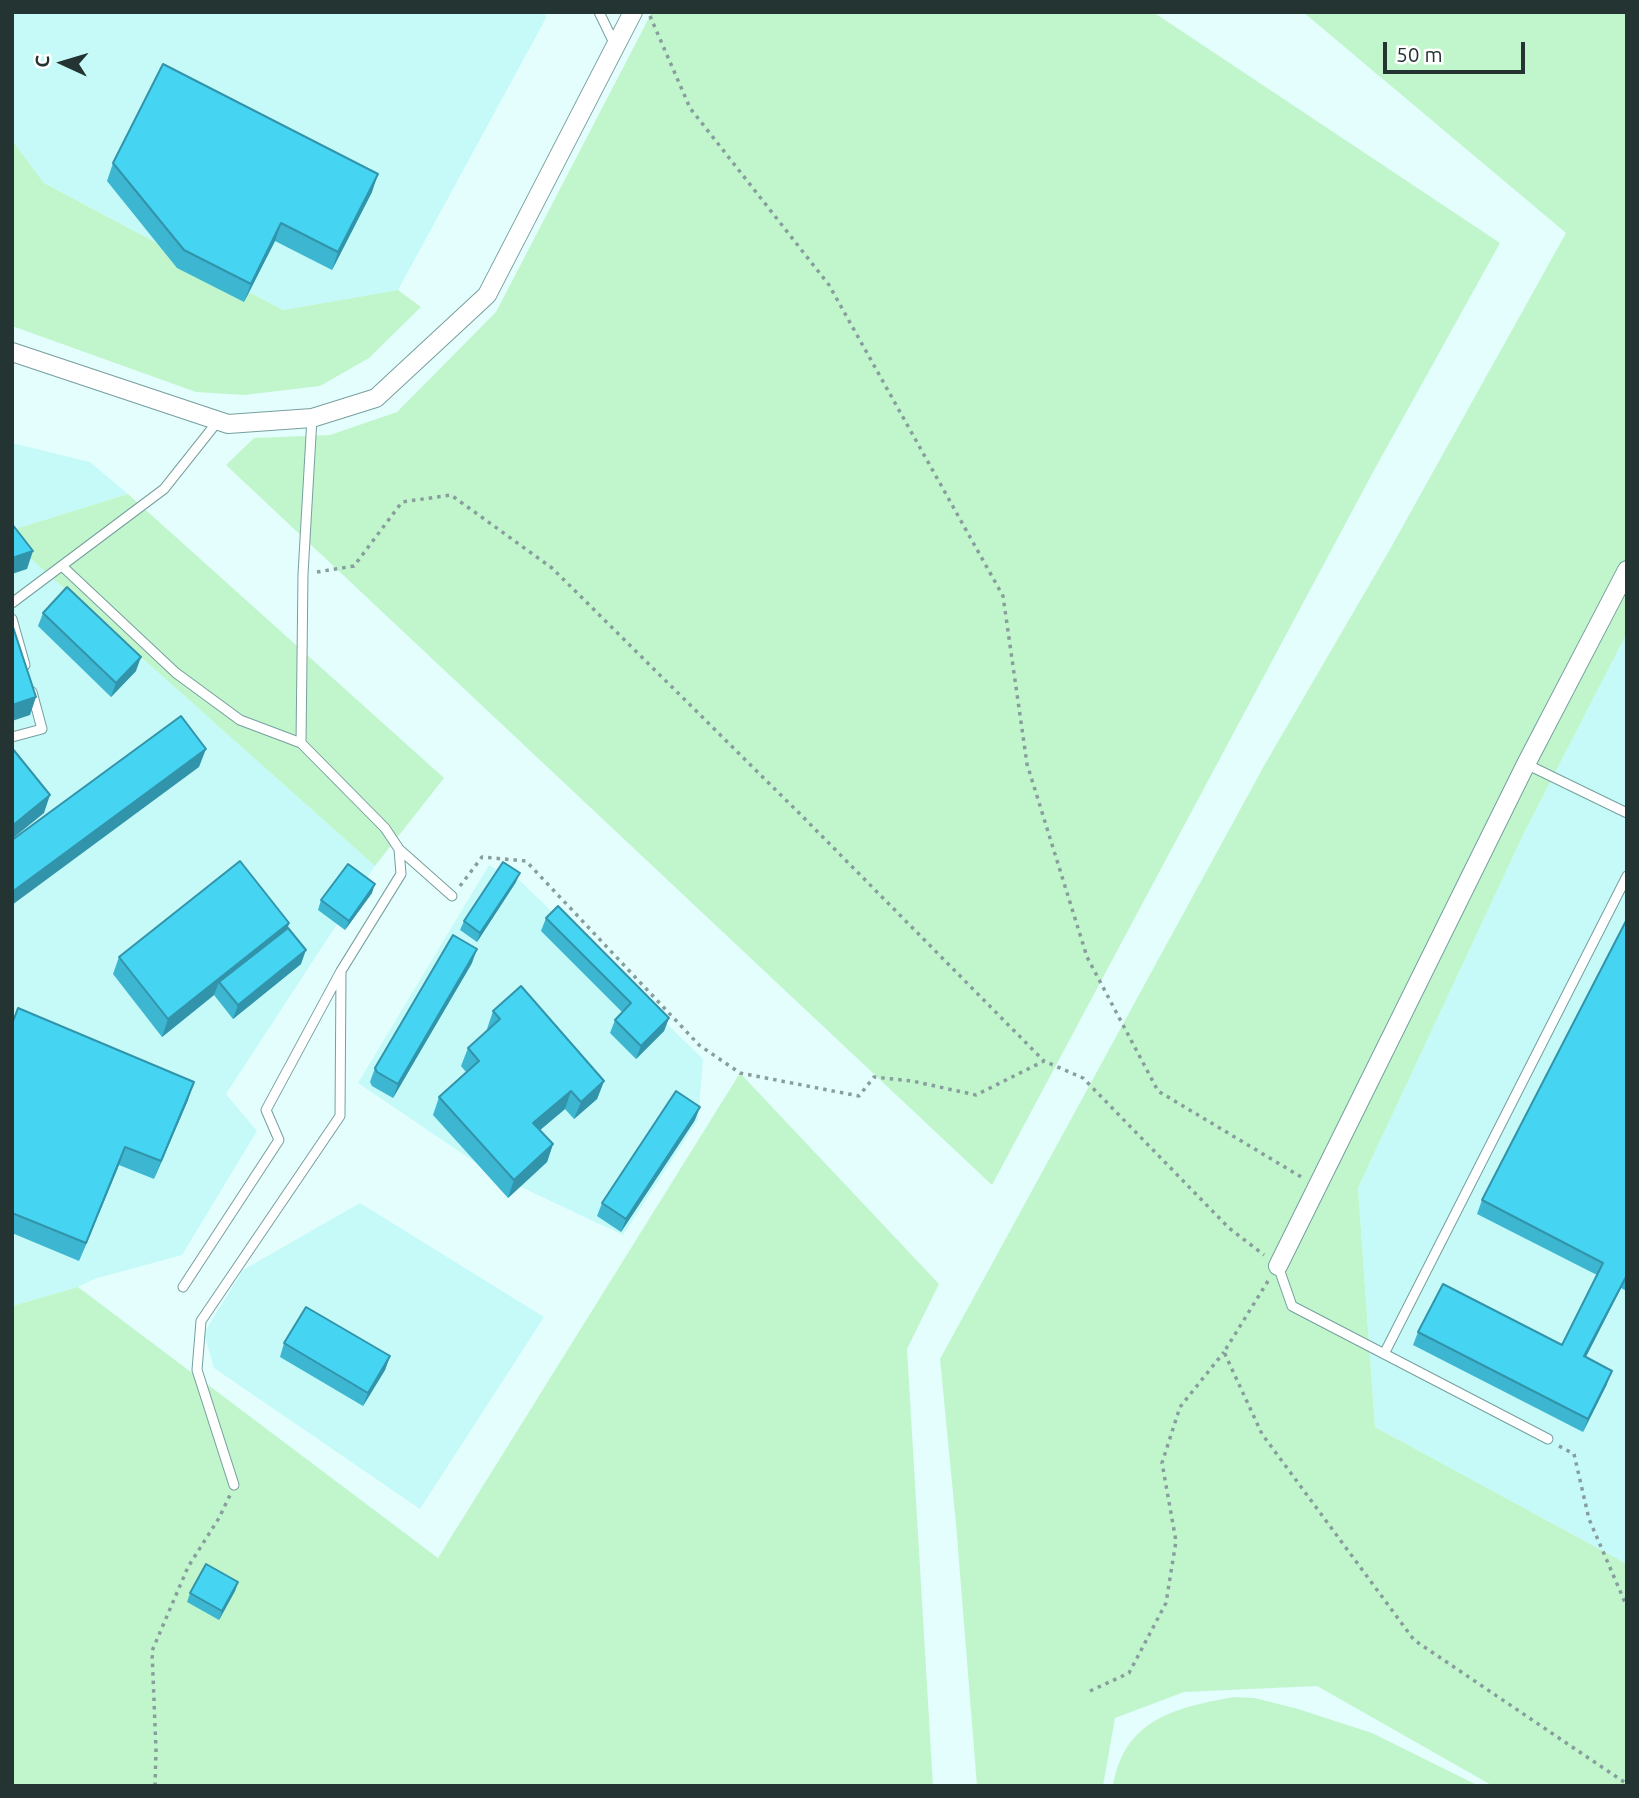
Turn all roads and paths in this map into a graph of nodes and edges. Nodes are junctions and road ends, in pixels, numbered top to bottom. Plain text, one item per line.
1 (599, 12) edge
2 (633, 12) edge
3 (648, 12) edge
4 (615, 46) junction
5 (12, 352) edge
6 (312, 418) junction
7 (218, 421) junction
8 (62, 566) junction
9 (1626, 571) edge
10 (303, 574) junction
11 (12, 603) edge
12 (12, 619) edge
13 (14, 630) edge
14 (12, 737) edge
15 (301, 743) junction
16 (1526, 764) junction
17 (1627, 813) edge
18 (399, 849) junction
19 (1627, 876) edge
20 (452, 896) joint
21 (341, 971) junction
22 (1044, 1061) junction
23 (1317, 1186) junction
24 (1278, 1266) junction
25 (183, 1287) dead end
26 (1224, 1352) junction
27 (1384, 1354) junction
28 (1548, 1439) joint
29 (234, 1485) joint
30 (1627, 1607) edge
31 (1090, 1691) dead end
32 (1627, 1784) edge
33 (155, 1786) edge

1 - 4 lane
2 - 4 street
3 - 23 path
4 - 6 street
5 - 7 street
6 - 7 street
6 - 10 lane
7 - 8 lane
8 - 11 lane
8 - 15 lane
9 - 16 street
10 - 15 lane
10 - 22 path
12 - 13 lane
13 - 14 lane
15 - 18 lane
16 - 17 lane
16 - 23 street
18 - 20 lane
18 - 21 lane
19 - 27 lane
20 - 22 path
21 - 25 lane
21 - 29 lane
22 - 24 path
23 - 24 street
24 - 26 path
24 - 27 lane
26 - 31 path
26 - 32 path
27 - 28 lane
28 - 30 path
29 - 33 path

